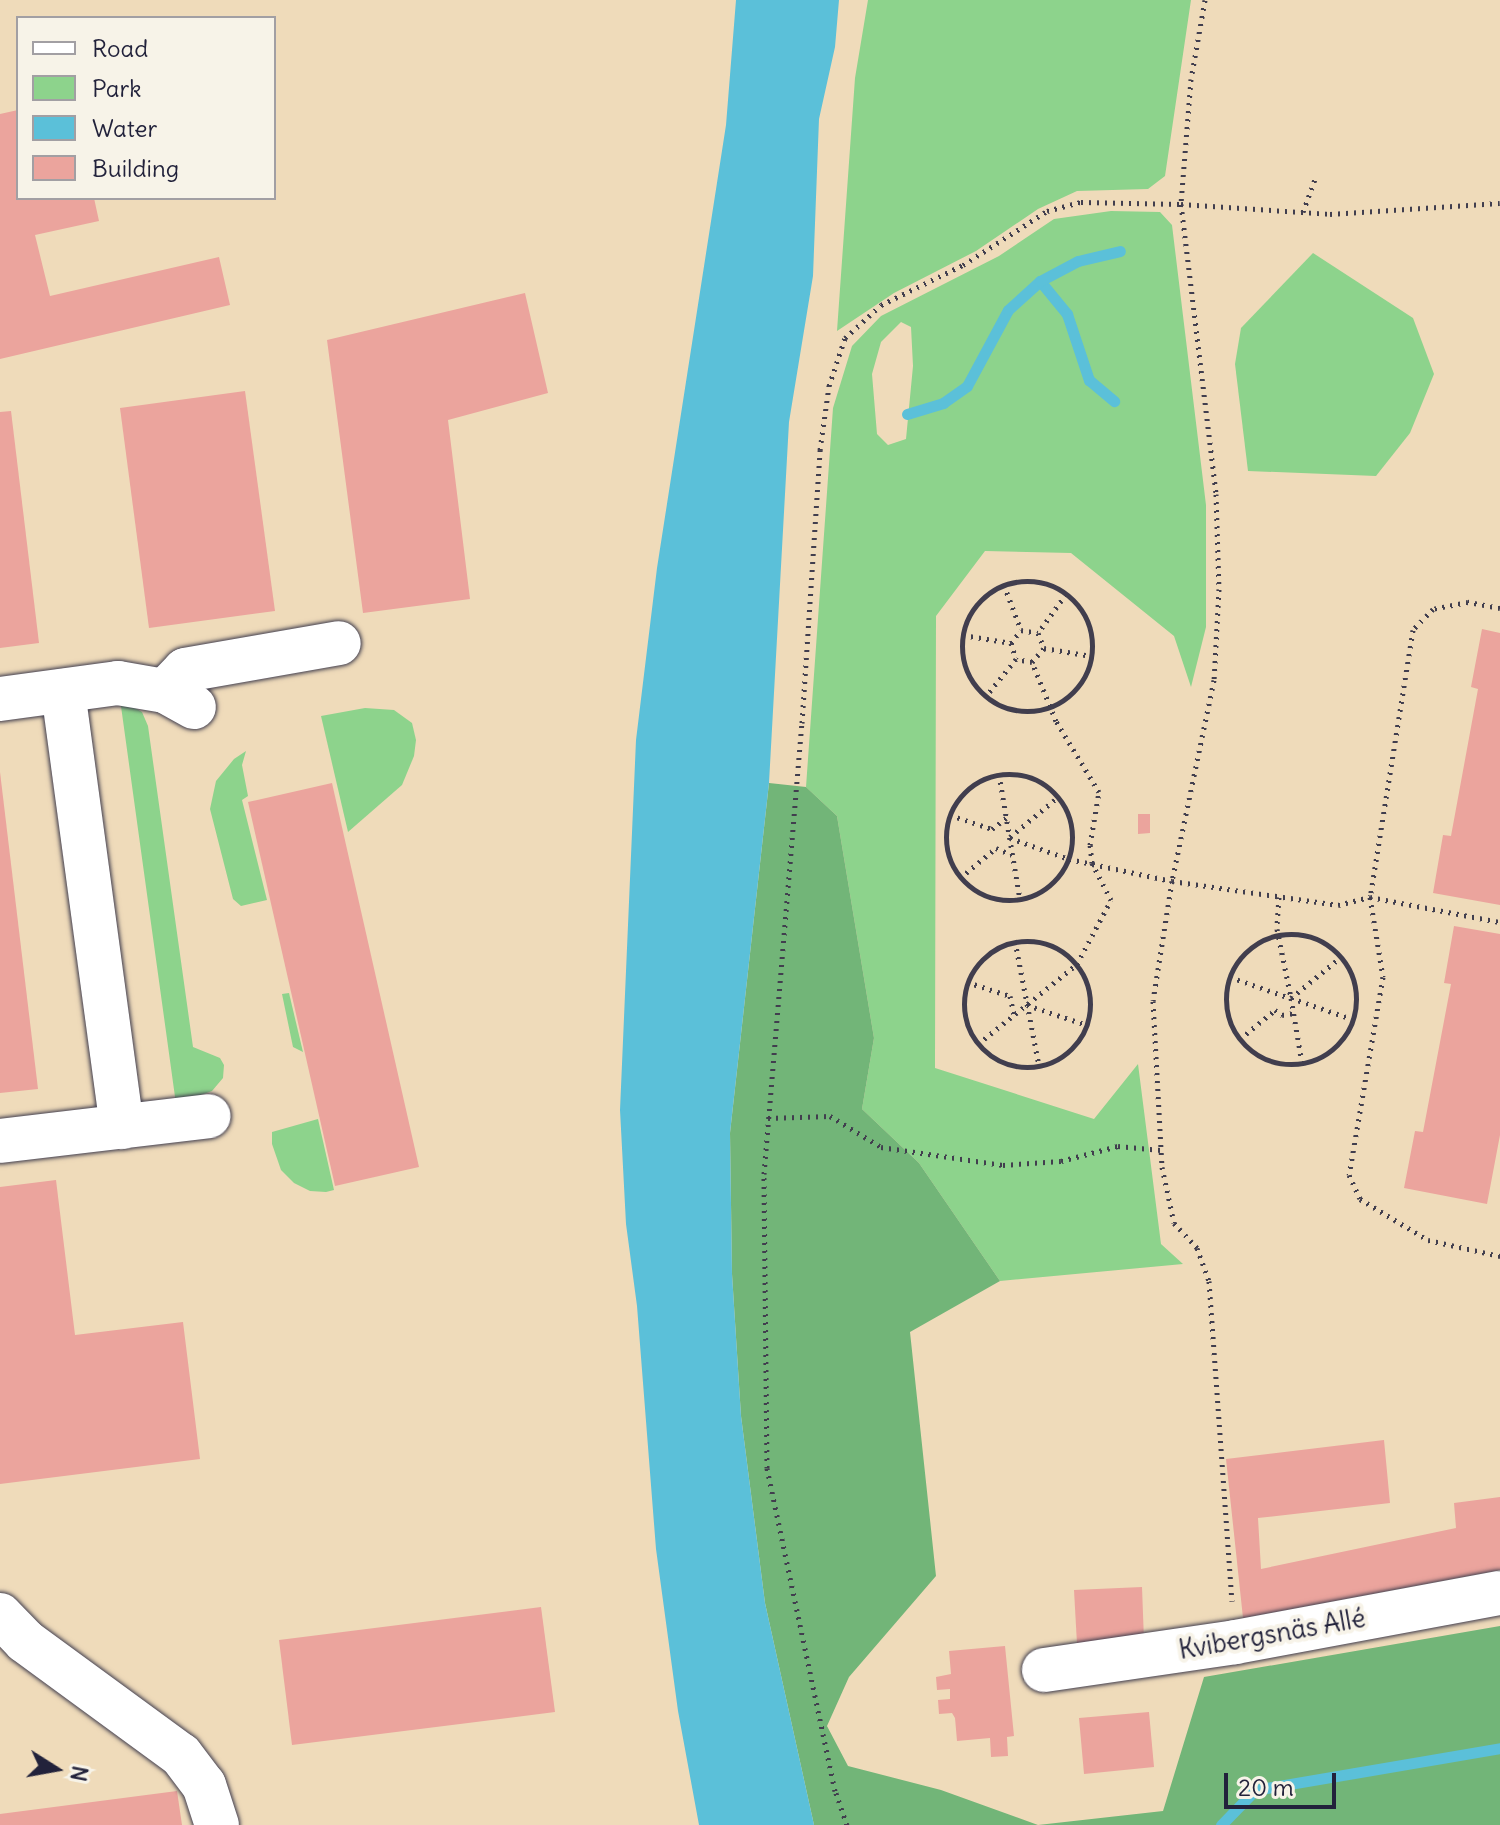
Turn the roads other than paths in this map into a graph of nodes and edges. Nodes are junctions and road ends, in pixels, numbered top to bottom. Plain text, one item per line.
1 (339, 643) dead end
2 (63, 691) junction
3 (0, 699) edge
4 (209, 1116) dead end
5 (122, 1127) junction
6 (0, 1141) edge
7 (1500, 1593) edge
8 (0, 1615) edge
9 (1044, 1670) dead end
10 (217, 1825) edge

1 - 2 lane
2 - 3 lane
2 - 5 lane
4 - 5 lane
5 - 6 lane
7 - 9 lane, Kvibergsnäs Allé
8 - 10 lane

